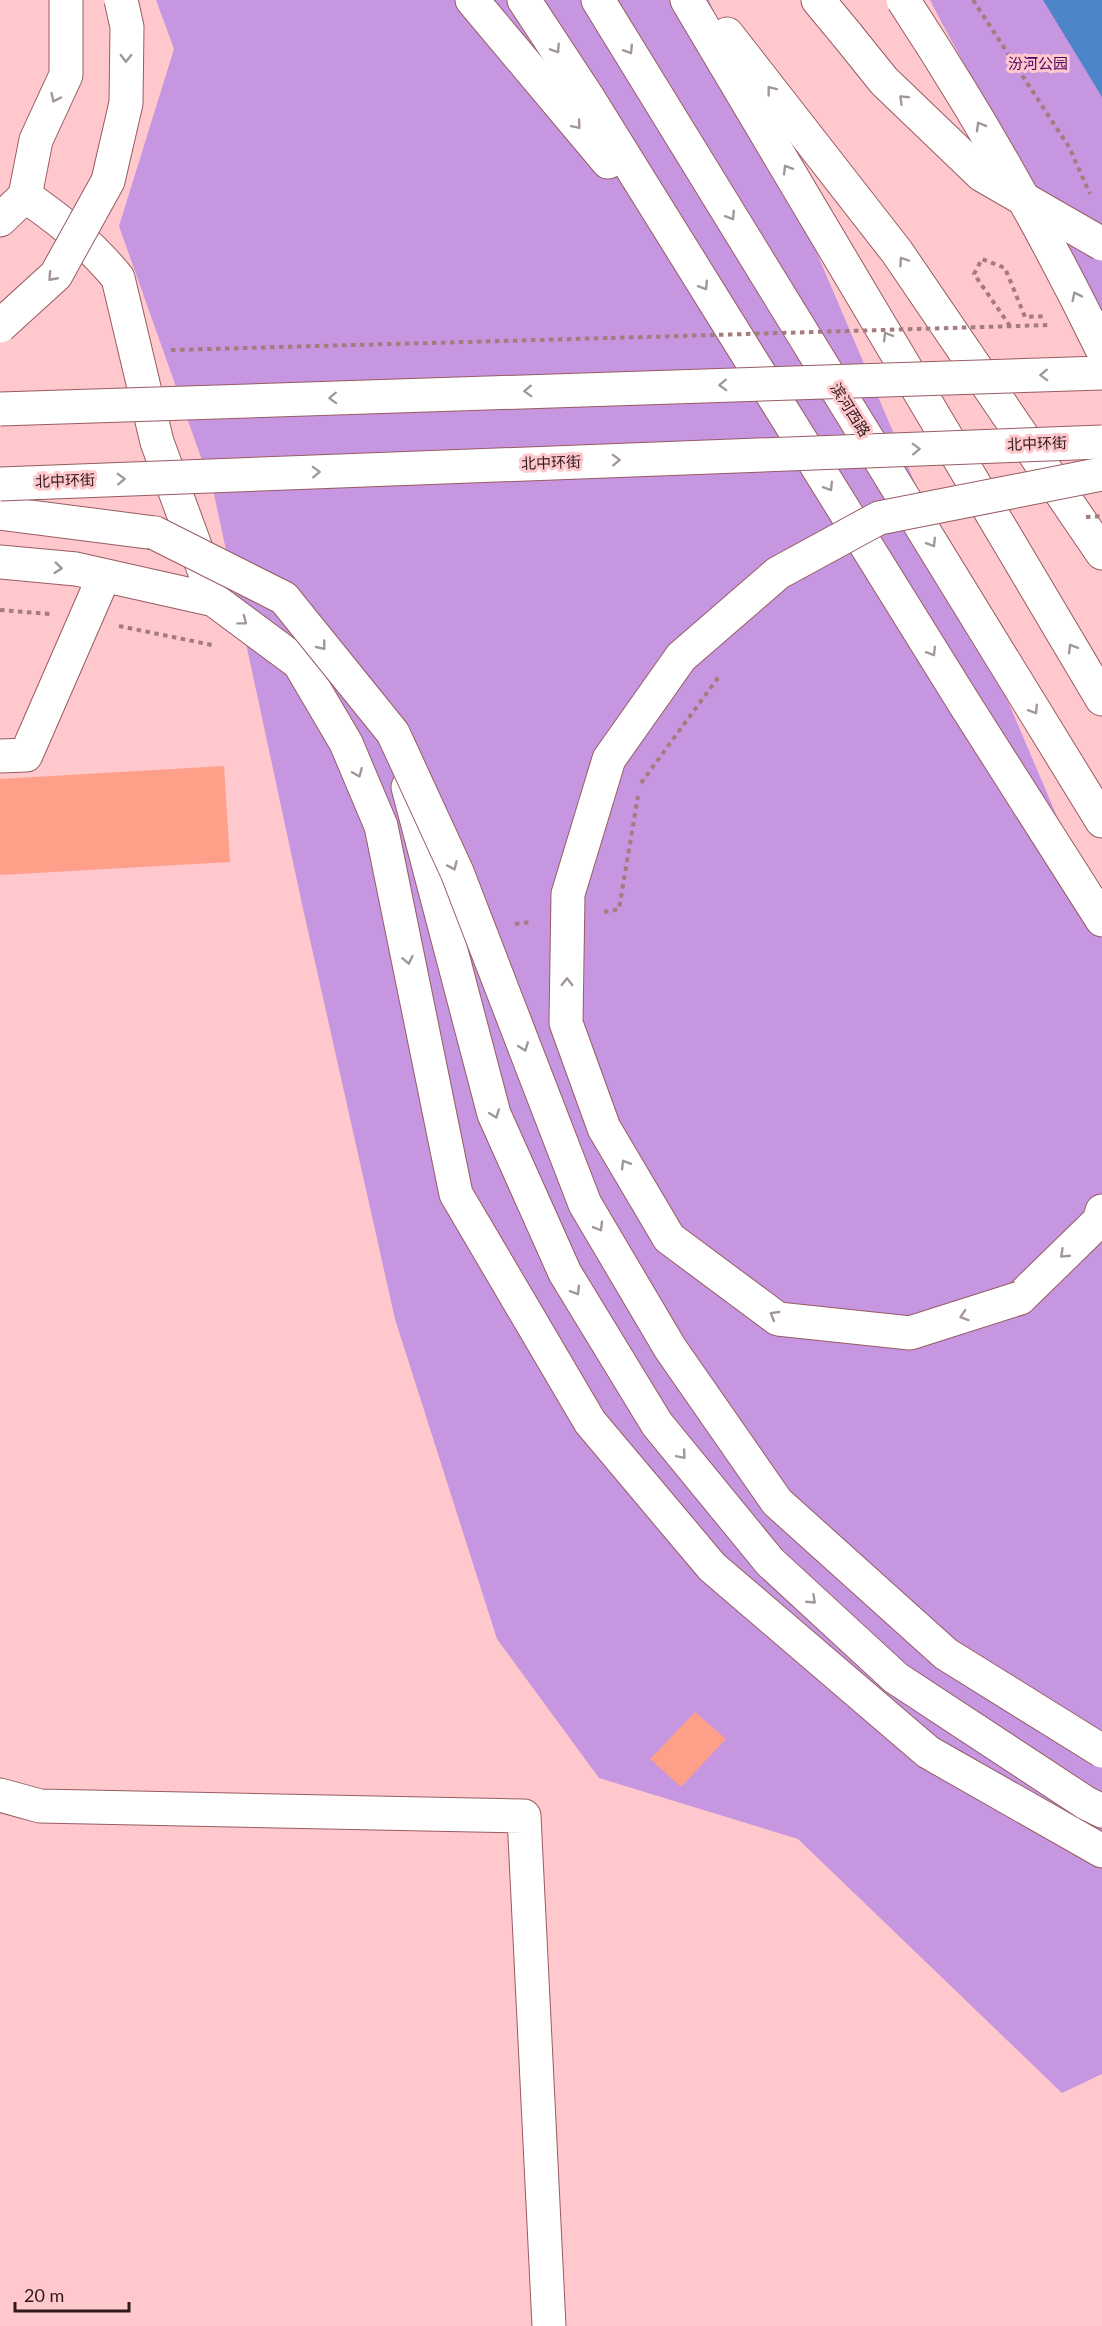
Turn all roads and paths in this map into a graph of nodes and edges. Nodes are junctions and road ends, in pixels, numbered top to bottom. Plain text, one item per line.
1 (66, 0) edge
2 (121, 0) edge
3 (472, 0) edge
4 (524, 0) edge
5 (598, 0) edge
6 (687, 0) edge
7 (701, 0) edge
8 (818, 0) edge
9 (826, 0) edge
10 (903, 0) edge
11 (973, 0) edge
12 (847, 36) junction
13 (25, 196) junction
14 (1093, 199) dead end
15 (0, 220) edge
16 (1102, 244) edge
17 (682, 250) junction
18 (1024, 316) dead end
19 (1056, 325) dead end
20 (0, 326) edge
21 (1010, 326) junction
22 (1102, 349) edge
23 (135, 351) junction
24 (1102, 373) edge
25 (0, 409) edge
26 (1102, 442) edge
27 (1102, 474) edge
28 (0, 484) edge
29 (0, 513) edge
30 (1102, 553) edge
31 (0, 562) edge
32 (104, 576) junction
33 (214, 600) junction
34 (0, 610) edge
35 (85, 619) junction
36 (220, 647) dead end
37 (722, 672) dead end
38 (1102, 699) edge
39 (393, 733) junction
40 (0, 756) edge
41 (640, 784) dead end
42 (638, 795) dead end
43 (1102, 821) edge
44 (619, 909) dead end
45 (1102, 920) edge
46 (1102, 1211) edge
47 (1102, 1750) edge
48 (0, 1795) edge
49 (1102, 1811) edge
50 (1102, 1851) edge
51 (549, 2326) edge

1 -> 13 main road
2 -> 20 main road, bridge
3 -> 17 main road
4 -> 17 main road
5 -> 43 main road, 滨河西路
38 -> 6 main road
30 -> 7 main road
8 - 12 main road
9 - 12 main road
22 -> 10 main road, bridge
11 - 14 path
16 -> 12 main road, bridge
13 - 15 main road
13 - 23 main road
17 -> 45 main road
18 - 21 path
19 - 21 path, bridge
21 - 23 path, bridge
23 - 33 main road
24 -> 25 main road, bridge
28 -> 26 main road, 北中环街, bridge
46 -> 27 main road, bridge
29 -> 39 main road, bridge
31 -> 32 main road
32 - 33 main road
32 - 35 main road
33 -> 50 main road
34 - 35 path
35 - 36 path
35 - 40 main road
37 - 41 path
39 -> 47 main road, bridge
39 -> 49 main road
42 - 44 path
48 - 51 main road

